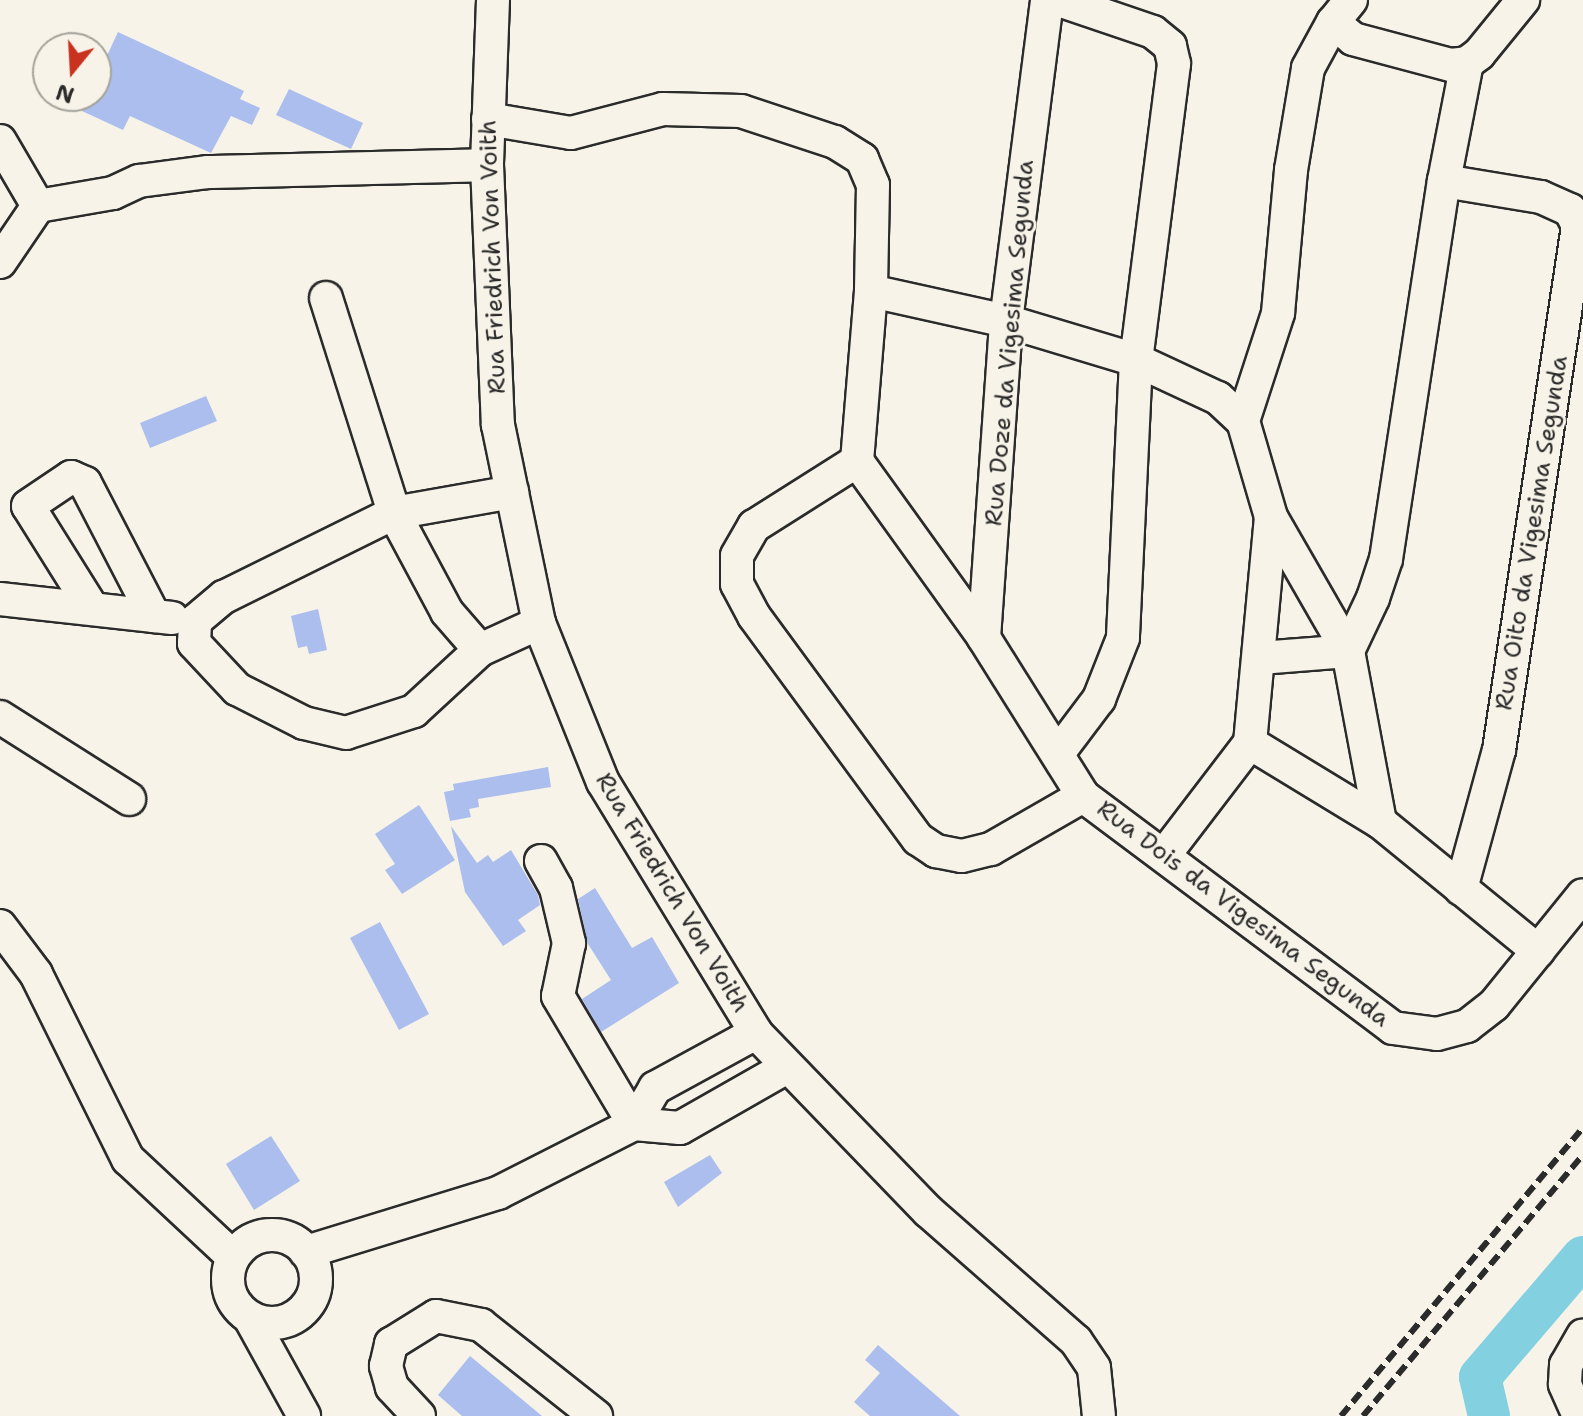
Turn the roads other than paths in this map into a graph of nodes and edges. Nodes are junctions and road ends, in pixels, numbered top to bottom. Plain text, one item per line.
1 (493, 0) edge
2 (1047, 0) edge
3 (1059, 0) edge
4 (1523, 0) edge
5 (1342, 11) edge
6 (1467, 63) junction
7 (488, 119) junction
8 (0, 141) edge
9 (487, 165) junction
10 (1444, 181) junction
11 (38, 206) junction
12 (0, 262) edge
13 (871, 291) junction
14 (326, 298) dead end
15 (1006, 321) junction
16 (1136, 360) junction
17 (1243, 421) junction
18 (857, 461) junction
19 (512, 492) junction
20 (394, 513) junction
21 (1271, 517) junction
22 (0, 599) edge
23 (92, 608) junction
24 (154, 616) junction
25 (195, 621) junction
26 (539, 623) junction
27 (984, 638) junction
28 (480, 650) junction
29 (1348, 651) junction
30 (1260, 658) junction
31 (0, 717) edge
32 (1250, 743) junction
33 (1059, 752) junction
34 (1083, 796) junction
35 (129, 799) dead end
36 (1380, 822) junction
37 (1165, 854) junction
38 (541, 861) dead end
39 (1461, 889) junction
40 (1583, 895) edge
41 (0, 926) edge
42 (1538, 951) junction
43 (756, 1033) junction
44 (787, 1067) junction
45 (634, 1124) junction
46 (306, 1252) junction
47 (233, 1257) junction
48 (250, 1318) junction
49 (1583, 1335) edge
50 (304, 1416) edge
51 (419, 1416) edge
52 (596, 1416) edge
53 (1099, 1416) edge
54 (1579, 1416) edge

1 - 7 street, Rua Friedrich Von Voith
2 - 15 street, Rua Doze da Vigesima Segunda
3 - 16 street
4 - 6 street
5 - 6 street
5 - 17 street
6 - 10 street
7 - 9 street, Rua Friedrich Von Voith
7 - 13 street
8 - 11 street
9 - 11 street
9 - 19 street, Rua Friedrich Von Voith
10 - 29 street
10 - 39 street, Rua Oito da Vigesima Segunda
11 - 12 street
13 - 15 street
13 - 18 street
14 - 20 street
15 - 16 street
15 - 27 street, Rua Doze da Vigesima Segunda
16 - 17 street
16 - 33 street
17 - 21 street
18 - 27 street, Rua Dois da Vigesima Segunda
18 - 34 street
19 - 20 street
19 - 26 street, Rua Friedrich Von Voith
20 - 25 street
20 - 28 street
21 - 29 street
21 - 30 street
22 - 23 street
23 - 24 street
23 - 24 street
24 - 25 street
25 - 28 street
26 - 28 street
26 - 43 street, Rua Friedrich Von Voith
27 - 33 street, Rua Dois da Vigesima Segunda
29 - 30 street
29 - 36 street
30 - 32 street
31 - 35 street
32 - 36 street
32 - 37 street
33 - 34 street, Rua Dois da Vigesima Segunda
34 - 37 street, Rua Dois da Vigesima Segunda
36 - 39 street
37 - 42 street, Rua Dois da Vigesima Segunda
38 - 45 street
39 - 42 street
40 - 42 street, Rua Dois da Vigesima Segunda
41 - 47 street
43 - 44 street, Rua Friedrich Von Voith
43 - 45 street
44 - 45 street
44 - 53 street, Rua Friedrich Von Voith
45 - 46 street
46 - 47 street
46 - 48 street
47 - 48 street
48 - 50 street
49 - 54 street
51 - 52 street

